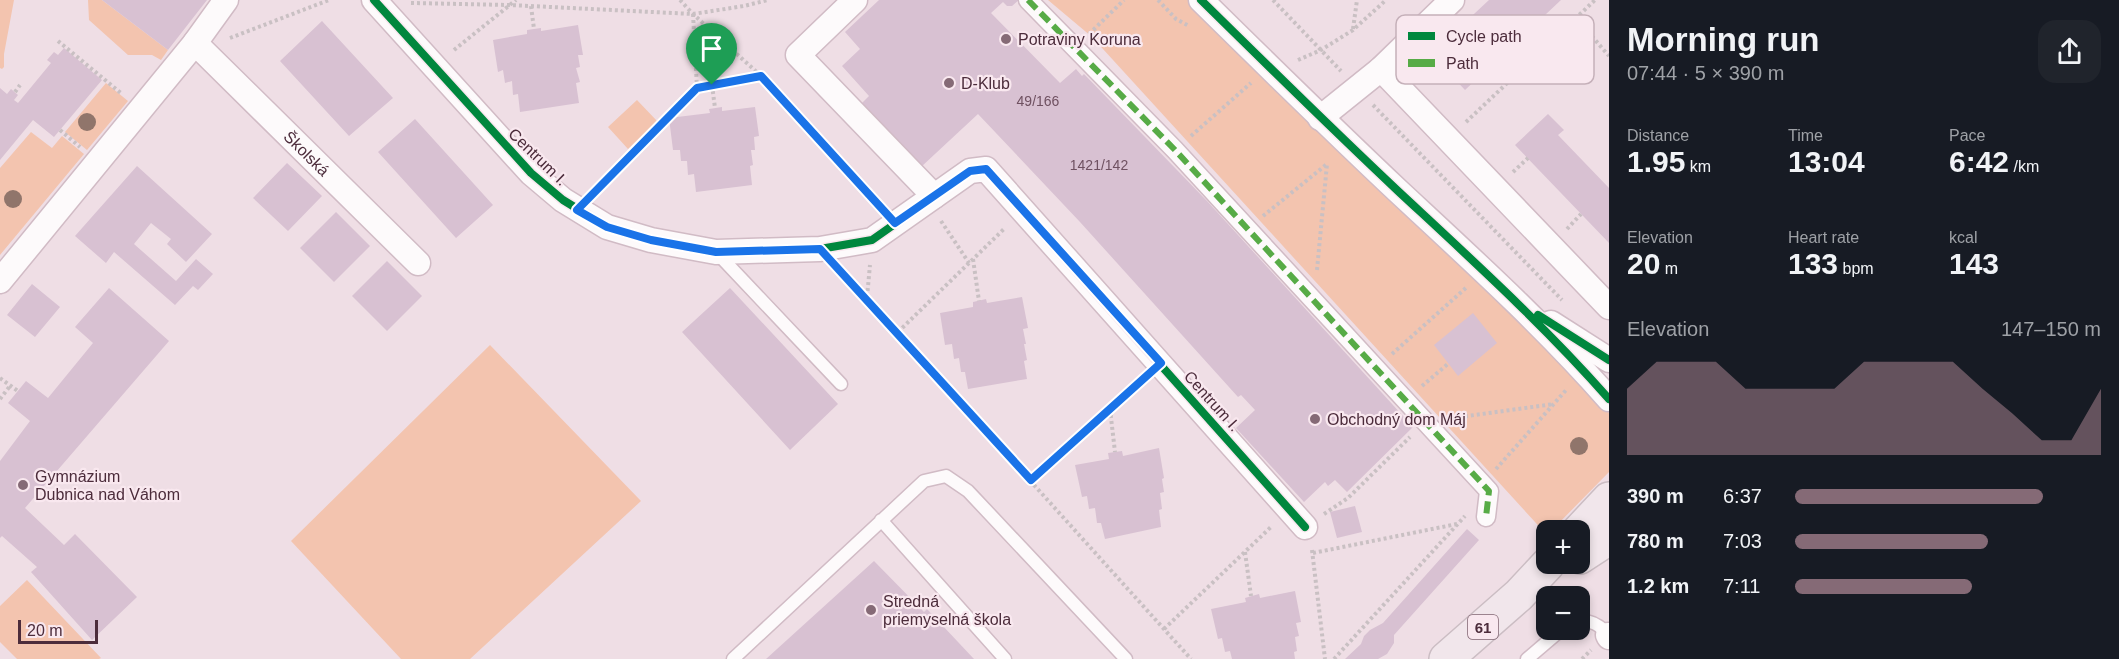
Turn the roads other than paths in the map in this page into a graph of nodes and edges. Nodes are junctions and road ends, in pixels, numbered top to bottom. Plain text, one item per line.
1 (226, 0) edge
2 (855, 0) edge
3 (1028, 0) edge
4 (1201, 0) edge
5 (1452, 0) edge
6 (375, 1) edge
7 (1437, 15) edge
8 (195, 43) junction
9 (1396, 54) edge
10 (1381, 69) junction
11 (1320, 118) junction
12 (931, 198) junction
13 (716, 252) junction
14 (418, 263) dead end
15 (0, 281) edge
16 (1516, 301) junction
17 (1609, 307) edge
18 (1609, 360) edge
19 (841, 384) dead end
20 (1609, 399) edge
21 (1609, 500) edge
22 (1478, 514) road end
23 (1298, 518) road end
24 (881, 520) junction
25 (1590, 520) edge
26 (1609, 538) edge
27 (1590, 550) edge
28 (1539, 574) edge
29 (1552, 574) edge
30 (1519, 595) junction
31 (1590, 621) edge
32 (1608, 636) edge
33 (1549, 640) edge
34 (733, 659) edge
35 (1005, 659) edge
36 (1126, 659) edge
37 (1446, 659) edge
38 (1527, 659) edge

1 - 8 street
2 - 12 street
3 - 22 street
4 - 11 street
5 - 7 street
6 - 13 street, Centrum I.
8 - 14 street, Školská
8 - 15 street
9 - 10 street
10 - 11 street
10 - 17 street
11 - 16 street
12 - 13 street, Centrum I.
12 - 23 street, Centrum I.
13 - 19 lane
16 - 18 street
16 - 20 street
21 - 25 main road
24 - 34 lane
24 - 35 lane
24 - 36 lane
26 - 27 main road
28 - 30 main road, 61
29 - 30 main road, 61
30 - 37 main road, 61
31 - 32 lane
33 - 38 lane

